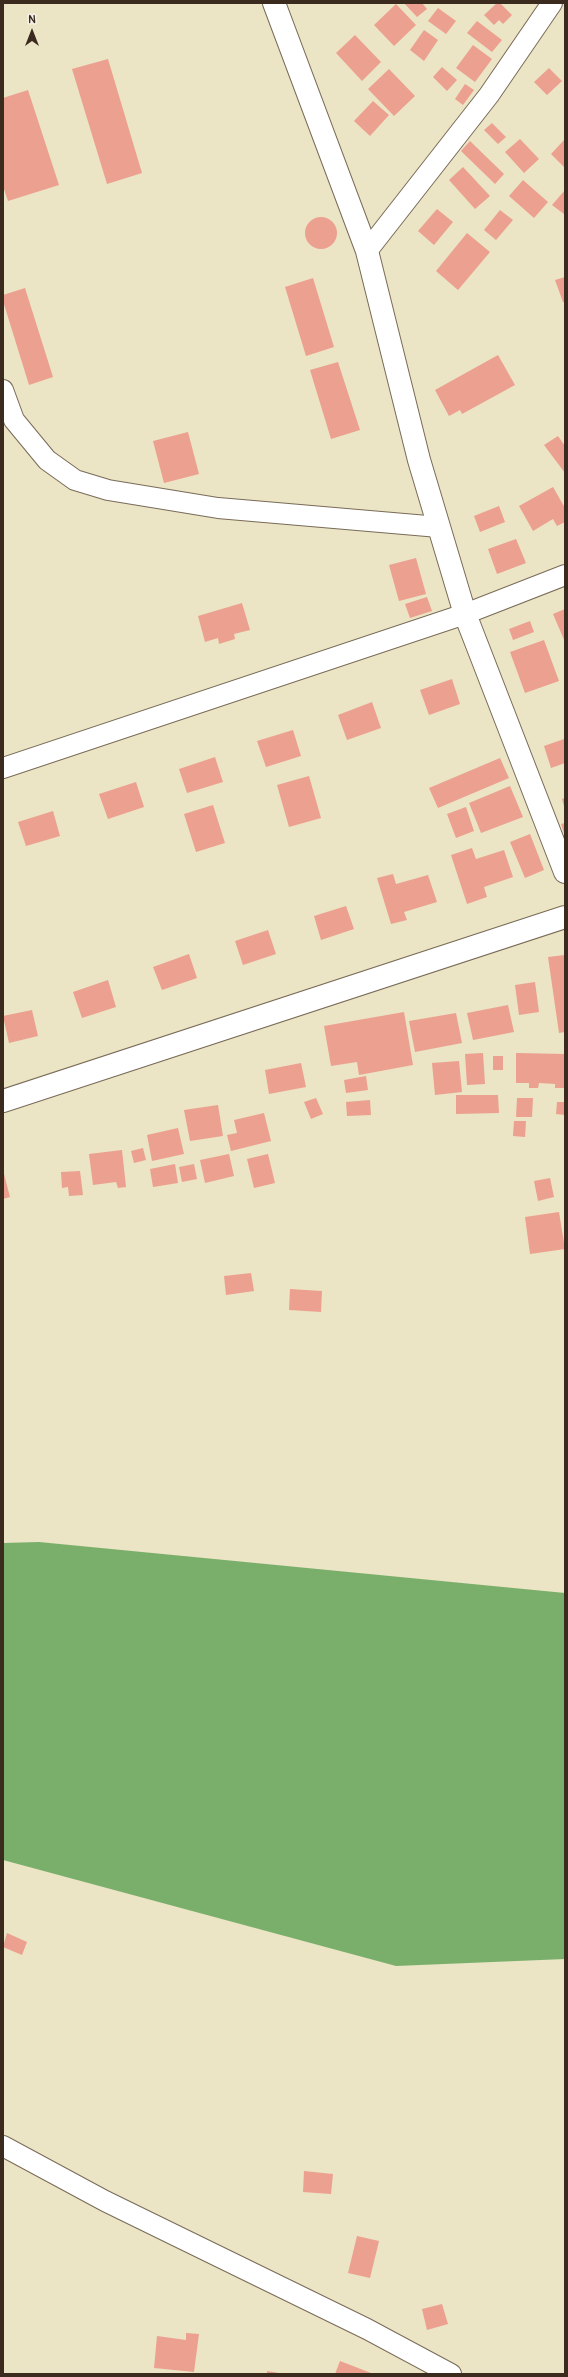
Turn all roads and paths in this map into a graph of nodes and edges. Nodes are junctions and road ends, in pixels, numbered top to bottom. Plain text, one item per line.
1 (274, 3) edge
2 (552, 3) edge
3 (367, 251) junction
4 (3, 390) edge
5 (439, 527) junction
6 (565, 575) edge
7 (465, 614) junction
8 (3, 768) edge
9 (565, 872) edge
10 (565, 917) edge
11 (3, 1101) edge
12 (3, 2146) edge
13 (451, 2374) edge

1 - 3 main road
2 - 3 street
3 - 5 main road
4 - 5 street
5 - 7 main road
6 - 7 street
7 - 8 street
7 - 9 main road
10 - 11 main road
12 - 13 street

